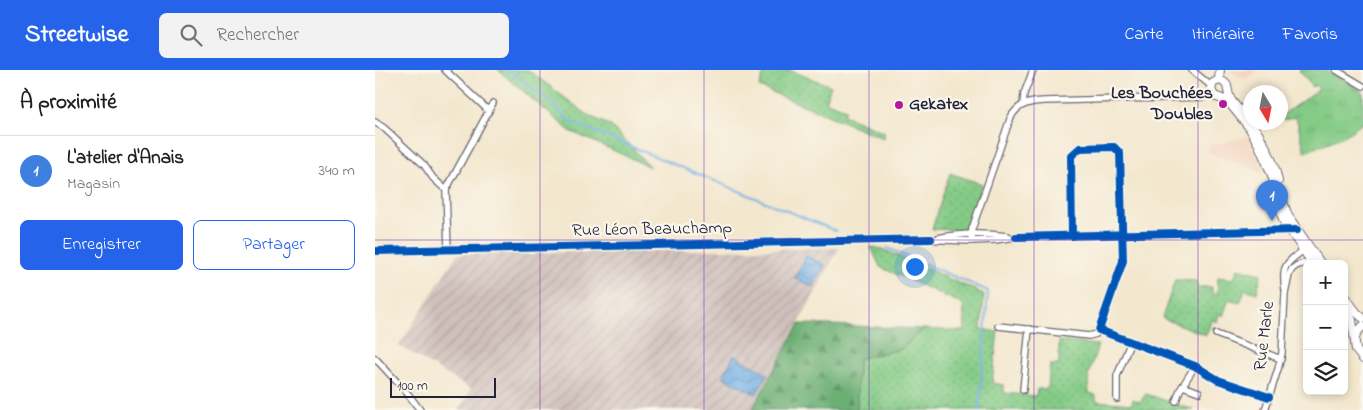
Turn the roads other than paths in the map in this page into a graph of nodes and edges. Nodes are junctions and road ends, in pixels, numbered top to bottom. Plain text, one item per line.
1 (445, 70) edge
2 (1033, 70) edge
3 (1192, 70) edge
4 (1220, 70) edge
5 (1336, 70) edge
6 (1219, 80) junction
7 (1363, 86) edge
8 (1212, 90) junction
9 (1228, 90) junction
10 (1220, 98) junction
11 (493, 103) dead end
12 (1023, 105) junction
13 (489, 111) junction
14 (1243, 113) edge
15 (375, 122) edge
16 (1256, 130) edge
17 (446, 190) junction
18 (1293, 230) junction
19 (1122, 235) junction
20 (1072, 236) junction
21 (971, 237) junction
22 (1306, 248) junction
23 (448, 249) junction
24 (375, 251) edge
25 (1315, 260) edge
26 (1303, 264) edge
27 (1285, 294) junction
28 (1348, 301) edge
29 (1348, 313) edge
30 (1363, 318) edge
31 (998, 326) dead end
32 (1363, 326) edge
33 (1029, 330) junction
34 (1099, 330) junction
35 (1216, 334) dead end
36 (1131, 340) junction
37 (1355, 340) junction
38 (375, 358) edge
39 (1363, 359) edge
40 (1281, 360) junction
41 (1195, 366) junction
42 (1183, 386) junction
43 (1023, 390) dead end
44 (1199, 392) dead end
45 (1269, 397) junction
46 (1117, 399) dead end
47 (1176, 401) dead end
48 (420, 410) edge
49 (1265, 410) edge

1 - 13 street
2 - 12 street
3 - 8 street
4 - 6 main road
5 - 7 street
6 - 8 main road
6 - 9 main road
8 - 10 main road
8 - 12 street
9 - 10 main road
9 - 14 main road
10 - 18 main road
11 - 13 street
12 - 21 street
13 - 17 street
15 - 17 street
16 - 18 main road
17 - 23 street
18 - 19 street, Rue Léon Beauchamp
18 - 22 main road
19 - 20 street, Rue Léon Beauchamp
19 - 20 street
19 - 34 street
20 - 21 street, Rue Léon Beauchamp
21 - 23 street, Rue Léon Beauchamp
22 - 25 main road
22 - 27 street, Rue Marle
23 - 24 street, Rue Léon Beauchamp
26 - 27 street, Rue Marle
27 - 40 street, Rue Marle
28 - 30 main road
29 - 37 main road
31 - 33 street
32 - 37 main road
33 - 34 street
33 - 43 street
34 - 36 street
35 - 40 street
36 - 41 street
36 - 46 street
37 - 39 main road
38 - 48 street
40 - 45 street, Rue Marle
41 - 42 street
41 - 45 street
42 - 44 street
42 - 47 street
45 - 49 street, Rue Marle

